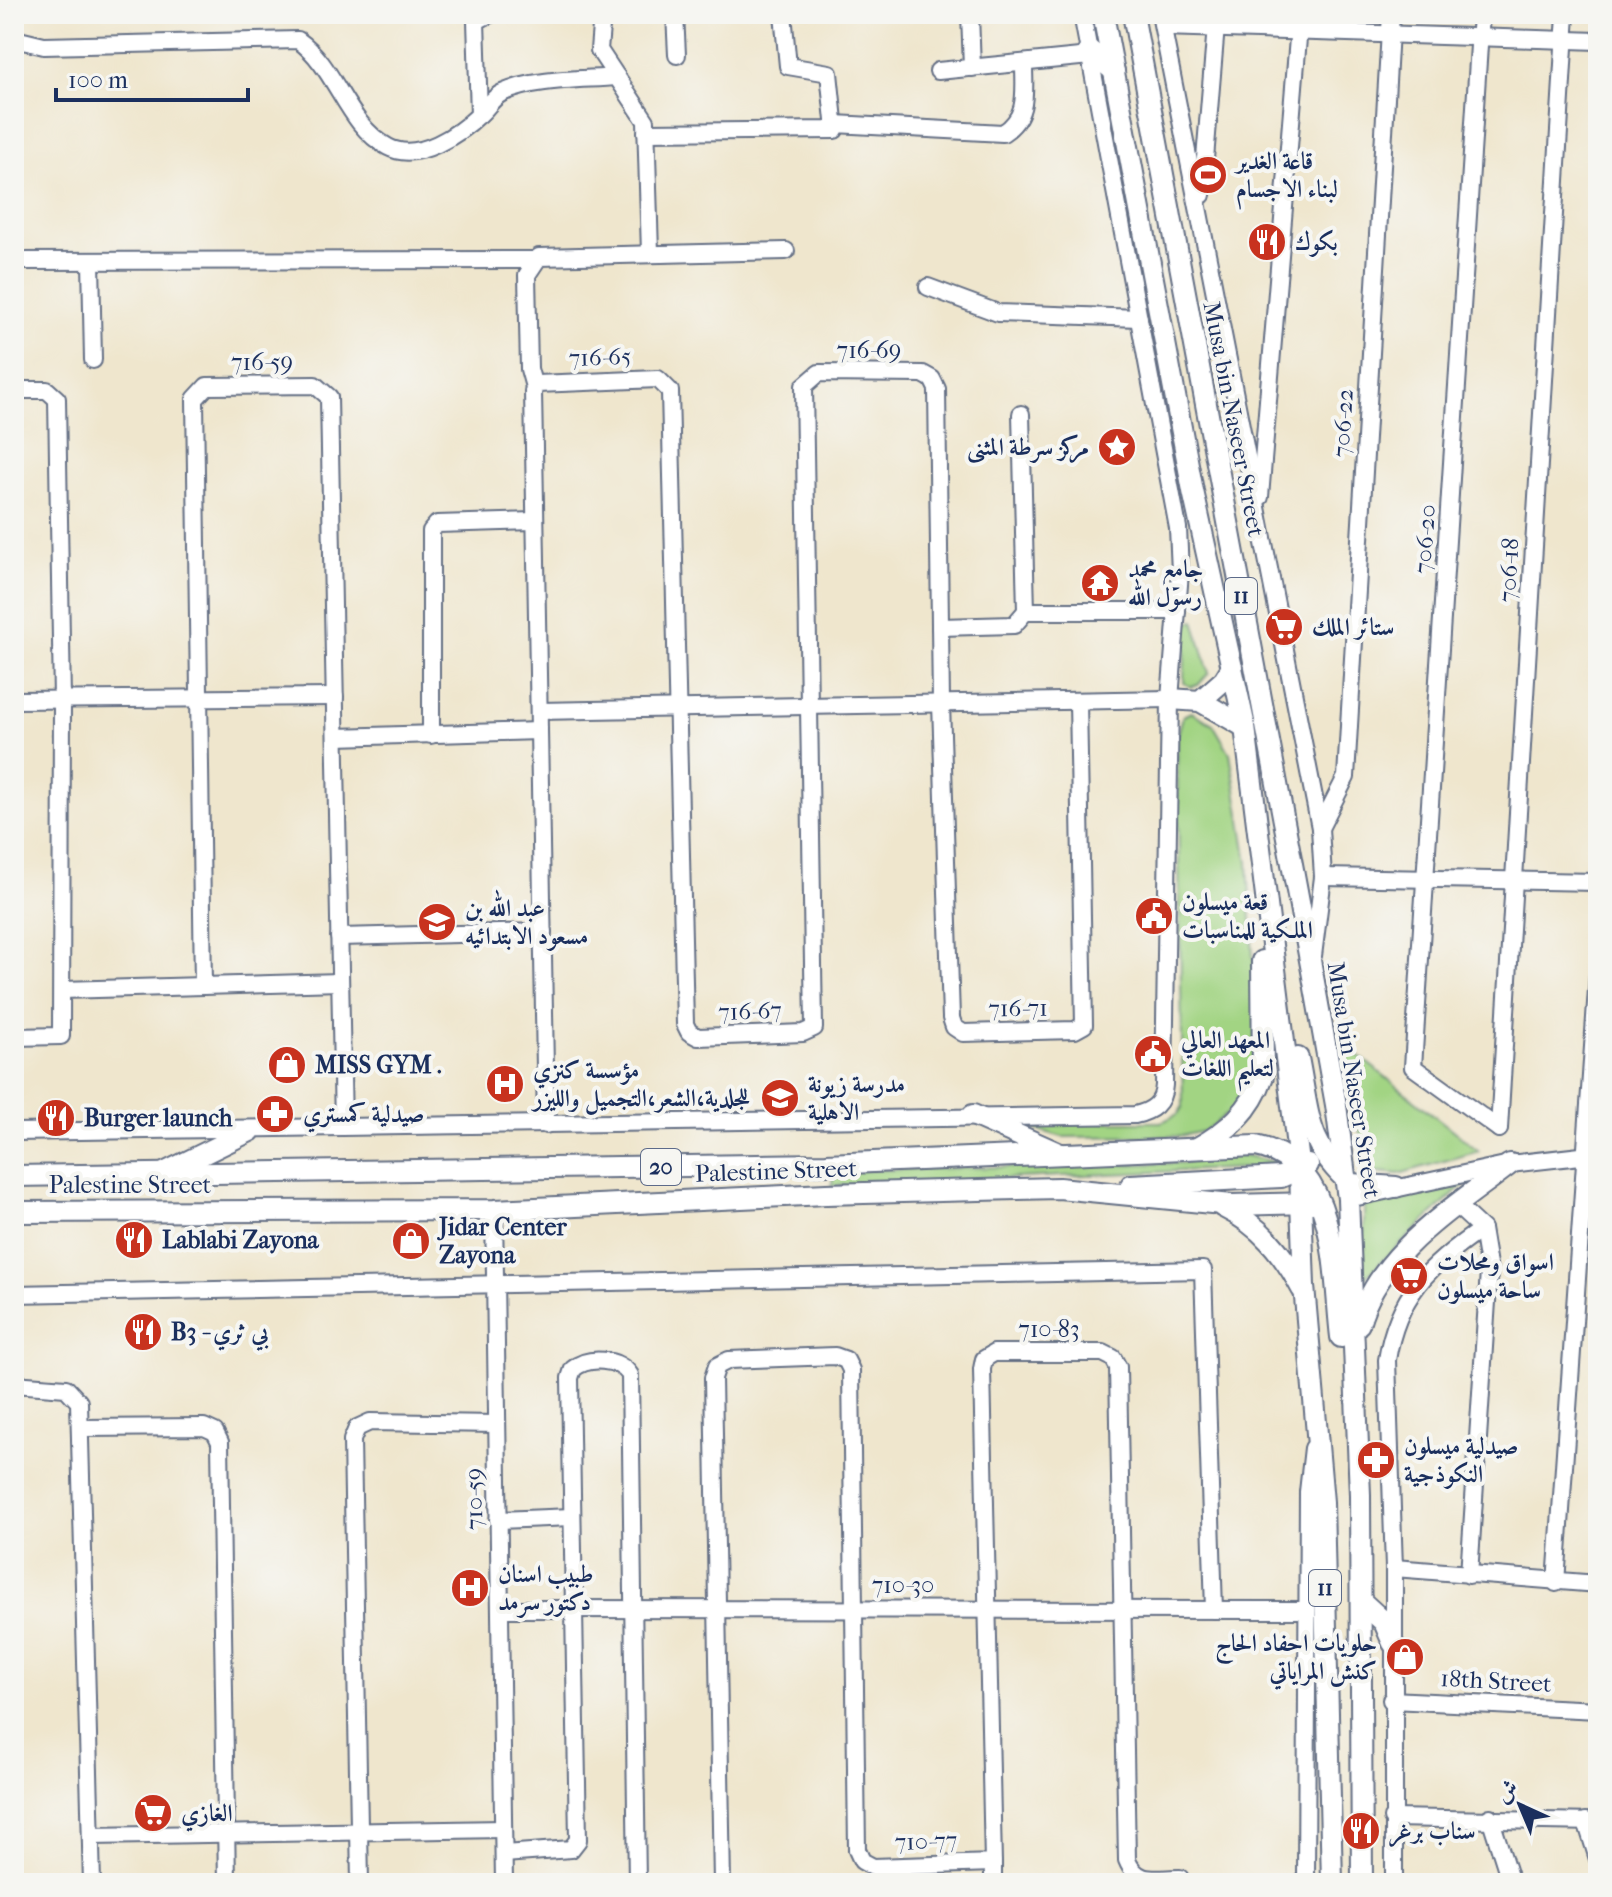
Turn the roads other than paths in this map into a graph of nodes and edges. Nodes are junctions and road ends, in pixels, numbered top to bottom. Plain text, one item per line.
1 (490, 14) edge
2 (602, 14) edge
3 (675, 14) edge
4 (783, 14) edge
5 (970, 14) edge
6 (1082, 14) edge
7 (1103, 14) edge
8 (1133, 14) edge
9 (1300, 14) edge
10 (1391, 14) edge
11 (1481, 14) edge
12 (1566, 14) edge
13 (1162, 21) edge
14 (1217, 21) edge
15 (1299, 31) junction
16 (1389, 34) junction
17 (16, 37) edge
18 (1480, 37) junction
19 (1565, 40) junction
20 (1598, 41) edge
21 (1090, 53) junction
22 (677, 55) dead end
23 (1024, 64) junction
24 (972, 68) junction
25 (938, 71) dead end
26 (1114, 71) junction
27 (617, 77) junction
28 (479, 115) junction
29 (835, 124) junction
30 (646, 132) junction
31 (1201, 213) junction
32 (786, 251) dead end
33 (650, 253) junction
34 (534, 260) junction
35 (14, 261) edge
36 (91, 261) junction
37 (928, 287) dead end
38 (1139, 318) junction
39 (93, 360) dead end
40 (534, 387) junction
41 (14, 390) edge
42 (1021, 414) dead end
43 (1258, 518) junction
44 (535, 521) junction
45 (1026, 611) junction
46 (1177, 611) junction
47 (940, 627) junction
48 (1232, 667) junction
49 (335, 697) junction
50 (200, 698) junction
51 (1170, 699) junction
52 (14, 700) edge
53 (62, 700) junction
54 (1078, 701) junction
55 (1200, 701) junction
56 (941, 703) junction
57 (810, 706) junction
58 (679, 709) junction
59 (539, 711) junction
60 (1245, 727) junction
61 (539, 731) junction
62 (431, 735) junction
63 (336, 737) junction
64 (1320, 828) junction
65 (1262, 873) junction
66 (1323, 877) junction
67 (1428, 879) junction
68 (1514, 880) junction
69 (1598, 882) edge
70 (543, 932) junction
71 (339, 937) junction
72 (1312, 971) junction
73 (1598, 974) edge
74 (340, 982) junction
75 (203, 986) junction
76 (62, 990) junction
77 (14, 1037) edge
78 (1336, 1105) junction
79 (973, 1115) junction
80 (546, 1125) junction
81 (343, 1127) junction
82 (1499, 1129) joint
83 (250, 1131) junction
84 (14, 1132) edge
85 (1192, 1151) junction
86 (1592, 1154) edge
87 (1321, 1155) junction
88 (1065, 1157) junction
89 (826, 1164) junction
90 (1510, 1164) junction
91 (1300, 1171) junction
92 (161, 1174) junction
93 (14, 1176) edge
94 (1396, 1187) joint
95 (1059, 1188) junction
96 (1347, 1189) junction
97 (826, 1194) junction
98 (1216, 1203) junction
99 (1311, 1203) junction
100 (1456, 1205) junction
101 (494, 1210) junction
102 (14, 1212) edge
103 (1482, 1229) junction
104 (495, 1282) junction
105 (14, 1294) edge
106 (1305, 1294) junction
107 (1353, 1343) junction
108 (14, 1384) edge
109 (497, 1424) junction
110 (82, 1428) junction
111 (1317, 1430) junction
112 (1360, 1495) junction
113 (572, 1517) junction
114 (498, 1520) junction
115 (1394, 1568) junction
116 (1469, 1575) junction
117 (1556, 1583) junction
118 (1598, 1584) edge
119 (1361, 1601) junction
120 (500, 1609) junction
121 (574, 1609) junction
122 (635, 1609) junction
123 (717, 1609) junction
124 (854, 1609) junction
125 (989, 1610) junction
126 (1124, 1610) junction
127 (1214, 1610) junction
128 (1307, 1610) junction
129 (1393, 1643) junction
130 (1391, 1700) junction
131 (1598, 1710) edge
132 (1490, 1817) junction
133 (1392, 1818) junction
134 (1592, 1821) edge
135 (503, 1829) junction
136 (359, 1831) junction
137 (226, 1834) junction
138 (91, 1836) junction
139 (504, 1854) junction
140 (1598, 1859) edge
141 (993, 1863) junction
142 (1180, 1878) dead end
143 (92, 1883) edge
144 (227, 1883) edge
145 (360, 1883) edge
146 (504, 1883) edge
147 (637, 1883) edge
148 (722, 1883) edge
149 (993, 1883) edge
150 (1306, 1883) edge
151 (1332, 1883) edge
152 (1362, 1883) edge
153 (1394, 1883) edge
154 (1511, 1883) edge

1 - 28 street
2 - 27 street
3 - 22 street
4 - 29 street
5 - 24 street
6 - 21 street
7 - 26 main road, 11
8 - 72 main road, Musa bin Naseer Street / 11
9 - 15 street
10 - 16 street, 706-22
11 - 18 street, 706-20
12 - 19 street, 706-18
13 - 14 street
13 - 31 street
14 - 15 street
14 - 31 street
15 - 16 street
15 - 43 street
16 - 18 street
16 - 64 street, 706-22
17 - 28 street
18 - 19 street
18 - 67 street, 706-20
19 - 20 street
19 - 68 street, 706-18
21 - 23 street
21 - 26 main road
21 - 38 street
23 - 24 street
23 - 29 street
24 - 25 street
26 - 48 main road, 11
27 - 28 street
27 - 30 street
29 - 30 street
30 - 33 street
31 - 43 street
32 - 33 street
33 - 34 street
34 - 36 street
34 - 40 street
35 - 36 street
36 - 39 street
37 - 38 street
38 - 46 street
40 - 44 street
40 - 58 street, 716-65
41 - 53 street
42 - 45 street
43 - 64 street
44 - 59 street
44 - 62 street
45 - 46 street
45 - 47 street
46 - 51 street
47 - 56 street, 716-69
47 - 57 street, 716-69
48 - 55 main road
48 - 60 main road, 11
49 - 50 street
49 - 50 street, 716-59
49 - 63 street, 716-59
50 - 53 street
50 - 75 street, 716-59
51 - 54 street
51 - 55 main road
51 - 79 street
52 - 53 street
53 - 76 street
54 - 56 street
54 - 56 street, 716-71
55 - 60 main road
56 - 57 street
57 - 58 street
57 - 58 street, 716-67
58 - 59 street
59 - 61 street
60 - 65 main road, 11
61 - 62 street
61 - 70 street
62 - 63 street
63 - 71 street, 716-59
64 - 66 street
65 - 85 main road
65 - 87 main road
65 - 91 main road, 11
66 - 67 street
66 - 72 street
67 - 68 street
67 - 82 street, 706-20
68 - 69 street
68 - 82 street, 706-18
70 - 71 street
70 - 80 street
71 - 74 street, 716-59
72 - 78 main road, Musa bin Naseer Street / 11
73 - 86 street
74 - 75 street
74 - 81 street, 716-59
75 - 76 street
76 - 77 street
78 - 87 main road
78 - 96 main road, Musa bin Naseer Street / 11
79 - 80 street
79 - 88 main road
80 - 81 street
81 - 83 street
83 - 84 street
83 - 92 main road
85 - 88 main road, Palestine Street / 20
85 - 91 main road, Palestine Street / 20
86 - 90 street
86 - 117 street
87 - 91 main road
87 - 96 main road
88 - 89 main road, Palestine Street / 20
89 - 92 main road, Palestine Street / 20
89 - 97 main road
90 - 94 street
90 - 100 main road
91 - 95 main road
91 - 99 main road
92 - 93 main road, Palestine Street / 20
94 - 96 main road, Palestine Street
95 - 97 main road, Palestine Street / 20
95 - 98 main road, Palestine Street / 20
96 - 99 main road, Palestine Street
96 - 107 main road, Musa bin Naseer Street / 11
97 - 101 main road, Palestine Street / 20
98 - 99 main road, Palestine Street / 20
98 - 106 main road
99 - 106 main road, 11
99 - 112 main road
100 - 103 street
100 - 107 main road
101 - 102 main road, Palestine Street / 20
101 - 104 street, 710-59
103 - 115 street
103 - 116 street
104 - 105 street
104 - 109 street, 710-59
104 - 127 street
106 - 111 main road, 11
107 - 112 main road, Musa bin Naseer Street / 11
108 - 110 street
109 - 114 street, 710-59
109 - 136 street
110 - 137 street
110 - 138 street
111 - 128 street
111 - 151 main road, 11
112 - 119 main road, Musa bin Naseer Street / 11
113 - 114 street
113 - 121 street
113 - 122 street
114 - 120 street, 710-59
115 - 116 street
115 - 129 street
116 - 117 street
117 - 118 street
119 - 129 main road
119 - 152 main road, Musa bin Naseer Street / 11
120 - 121 street, 710-30
120 - 135 street, 710-59
121 - 122 street, 710-30
121 - 139 street
122 - 123 street, 710-30
122 - 147 street
123 - 124 street, 710-30
123 - 124 street
123 - 148 street
124 - 125 street, 710-30
124 - 141 street, 710-77
125 - 126 street, 710-30
125 - 126 street, 710-83
125 - 141 street, 710-77
126 - 127 street, 710-30
126 - 142 street
127 - 128 street, 710-30
128 - 150 street
129 - 130 street
130 - 131 street, 18th Street
130 - 133 street
132 - 133 street
132 - 134 street
132 - 154 street
133 - 153 street
134 - 140 street
135 - 136 street
135 - 139 street, 710-59
136 - 137 street
136 - 145 street
137 - 138 street
137 - 144 street
138 - 143 street
139 - 146 street, 710-59
141 - 149 street

